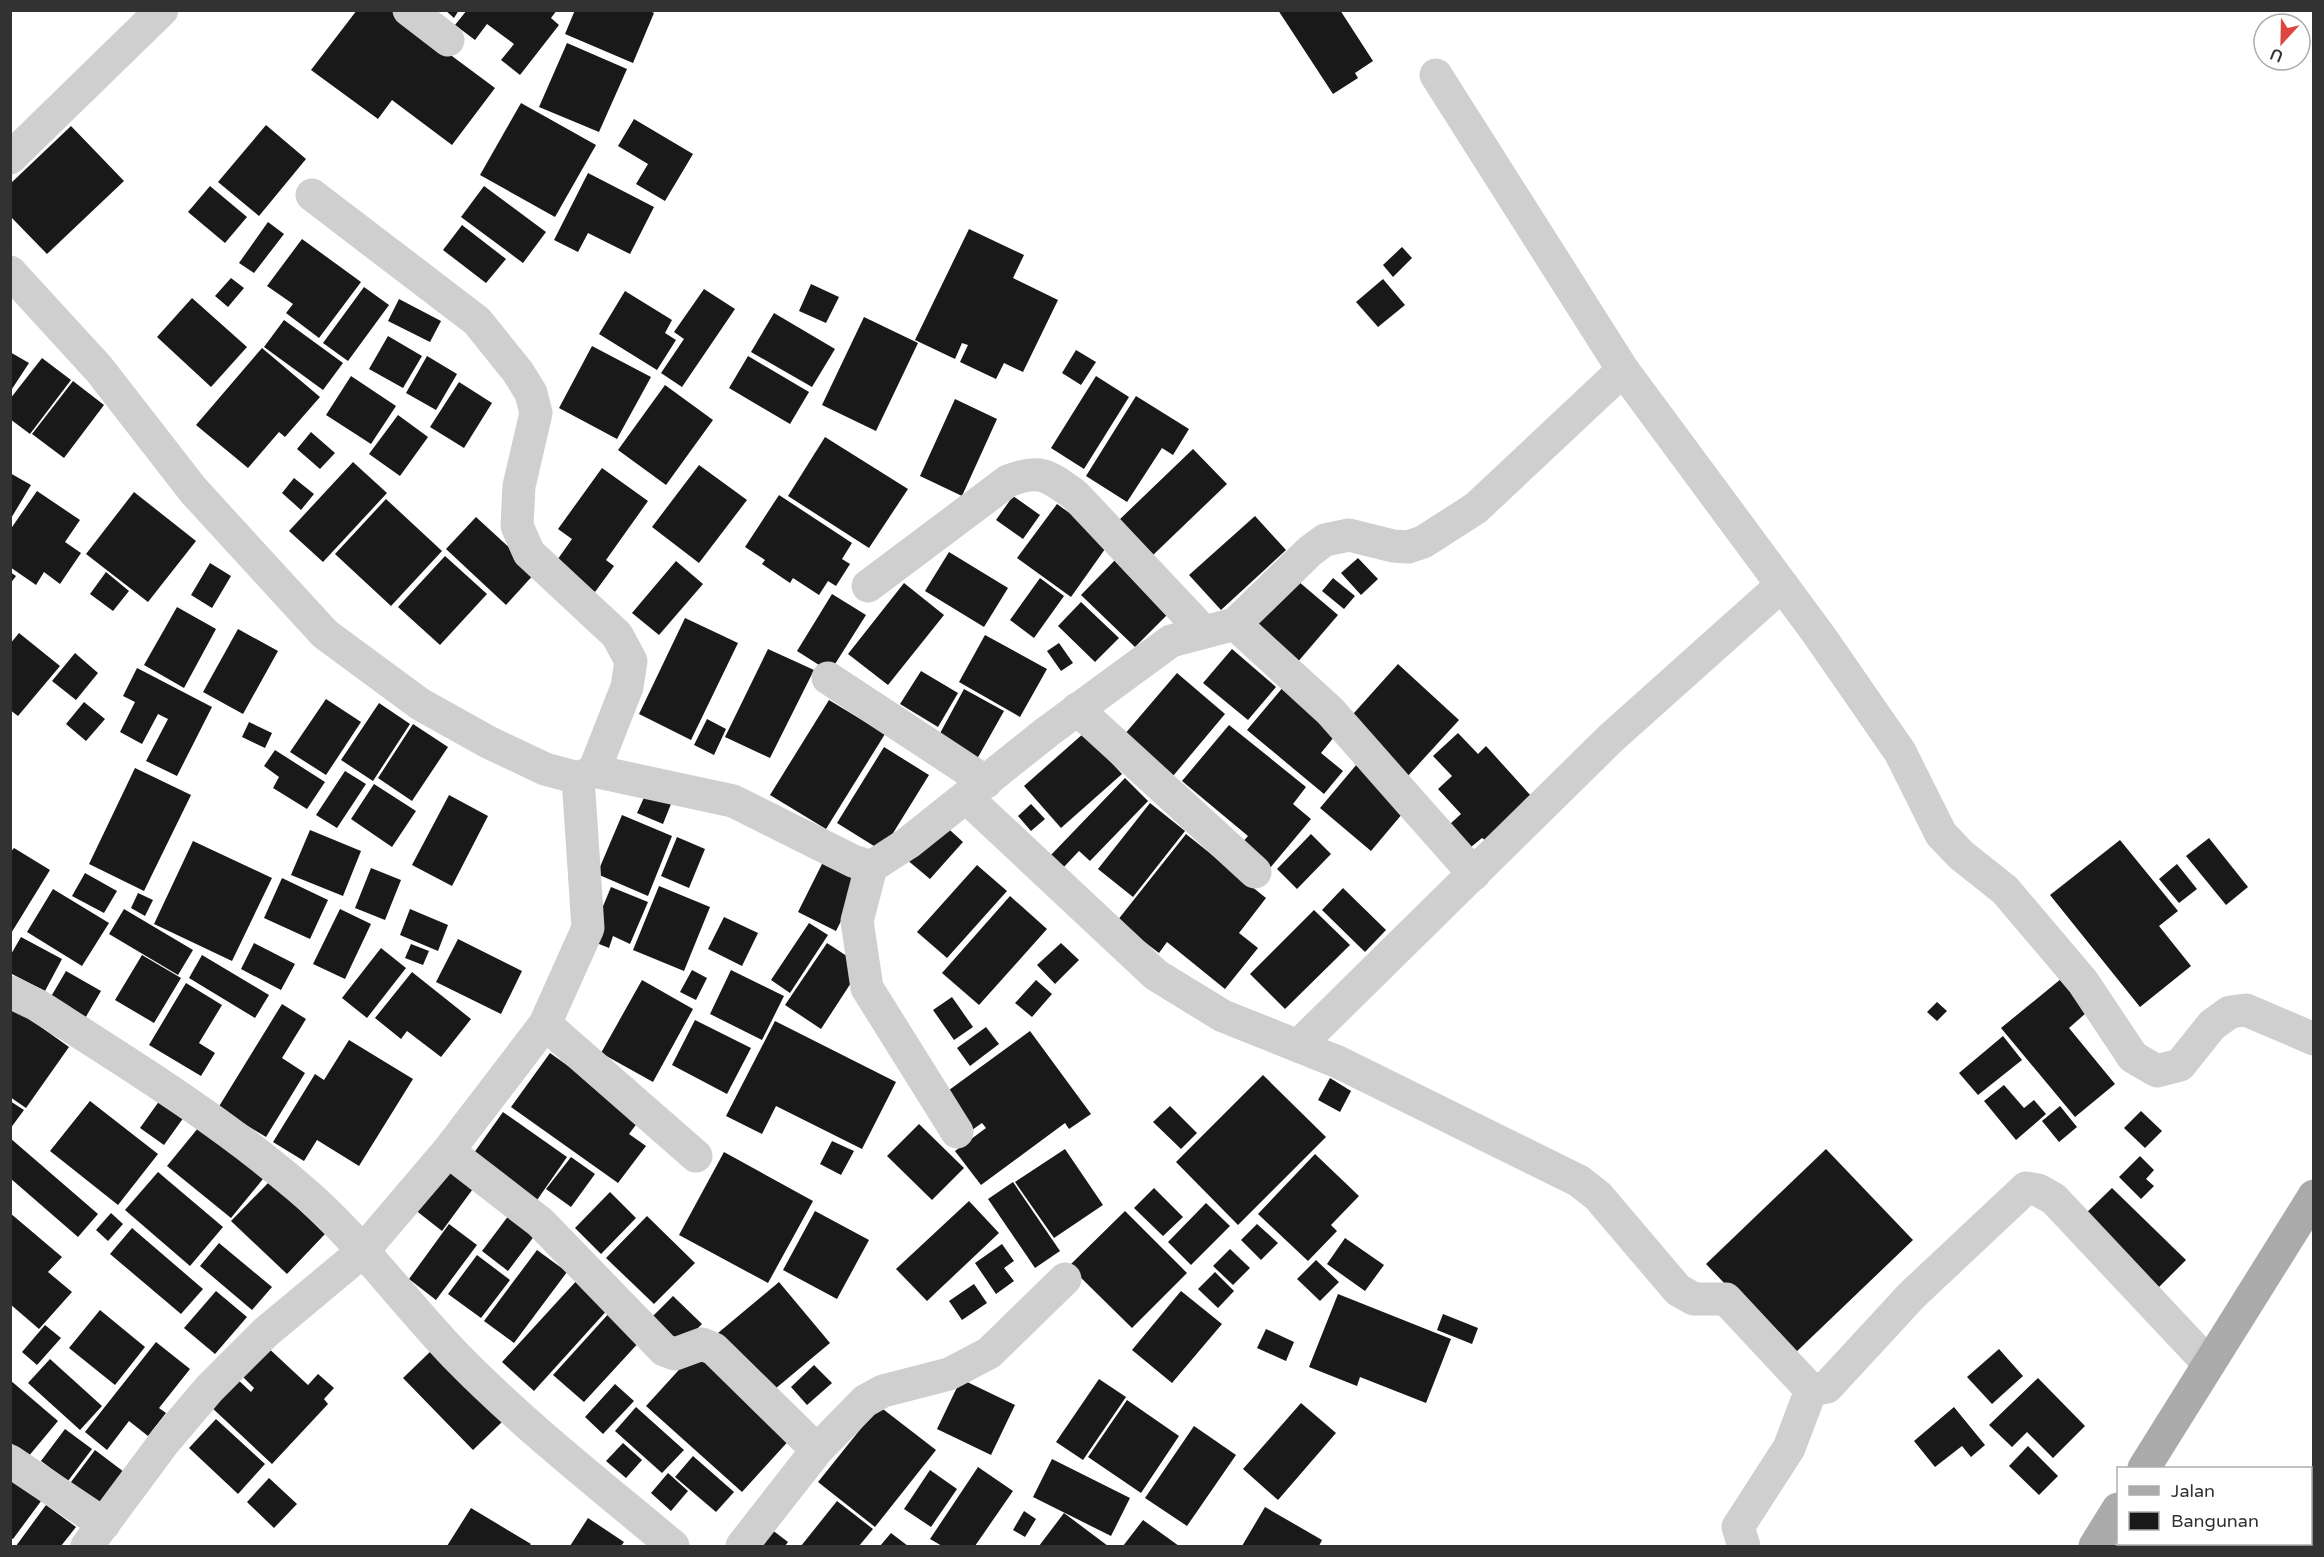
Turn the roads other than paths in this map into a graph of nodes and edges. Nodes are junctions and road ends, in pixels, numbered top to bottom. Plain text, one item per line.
1 (162, 10) edge
2 (409, 10) edge
3 (448, 40) dead end
4 (1436, 75) dead end
5 (10, 158) edge
6 (312, 195) dead end
7 (10, 272) edge
8 (1623, 370) junction
9 (1782, 585) junction
10 (868, 586) dead end
11 (1219, 628) junction
12 (828, 678) dead end
13 (1077, 710) junction
14 (586, 774) junction
15 (976, 790) junction
16 (871, 867) junction
17 (1255, 872) dead end
18 (1474, 874) junction
19 (10, 992) edge
20 (545, 1024) junction
21 (2313, 1039) edge
22 (1298, 1046) junction
23 (957, 1132) dead end
24 (448, 1151) junction
25 (696, 1156) dead end
26 (2313, 1196) edge
27 (362, 1252) junction
28 (1065, 1279) dead end
29 (2209, 1364) junction
30 (1811, 1390) junction
31 (817, 1450) junction
32 (10, 1461) edge
33 (2145, 1467) edge
34 (2117, 1511) edge
35 (95, 1535) edge
36 (673, 1546) edge
37 (742, 1546) edge
38 (1744, 1546) edge
39 (2095, 1546) edge

1 - 5 street
2 - 3 street
4 - 8 street
6 - 14 street
7 - 14 street
8 - 9 street
8 - 11 street
9 - 18 street
9 - 21 street
10 - 11 street
11 - 13 street
11 - 18 street
12 - 15 street
13 - 15 street
13 - 17 street
14 - 16 street
14 - 20 street
15 - 16 street
15 - 22 street
16 - 23 street
18 - 22 street
19 - 27 street
20 - 24 street
20 - 25 street
22 - 30 street
24 - 27 street
24 - 31 street
26 - 29 main road
27 - 35 street
27 - 36 street
28 - 31 street
29 - 30 street
29 - 33 main road
30 - 38 street
31 - 37 street
32 - 35 street
34 - 39 main road

